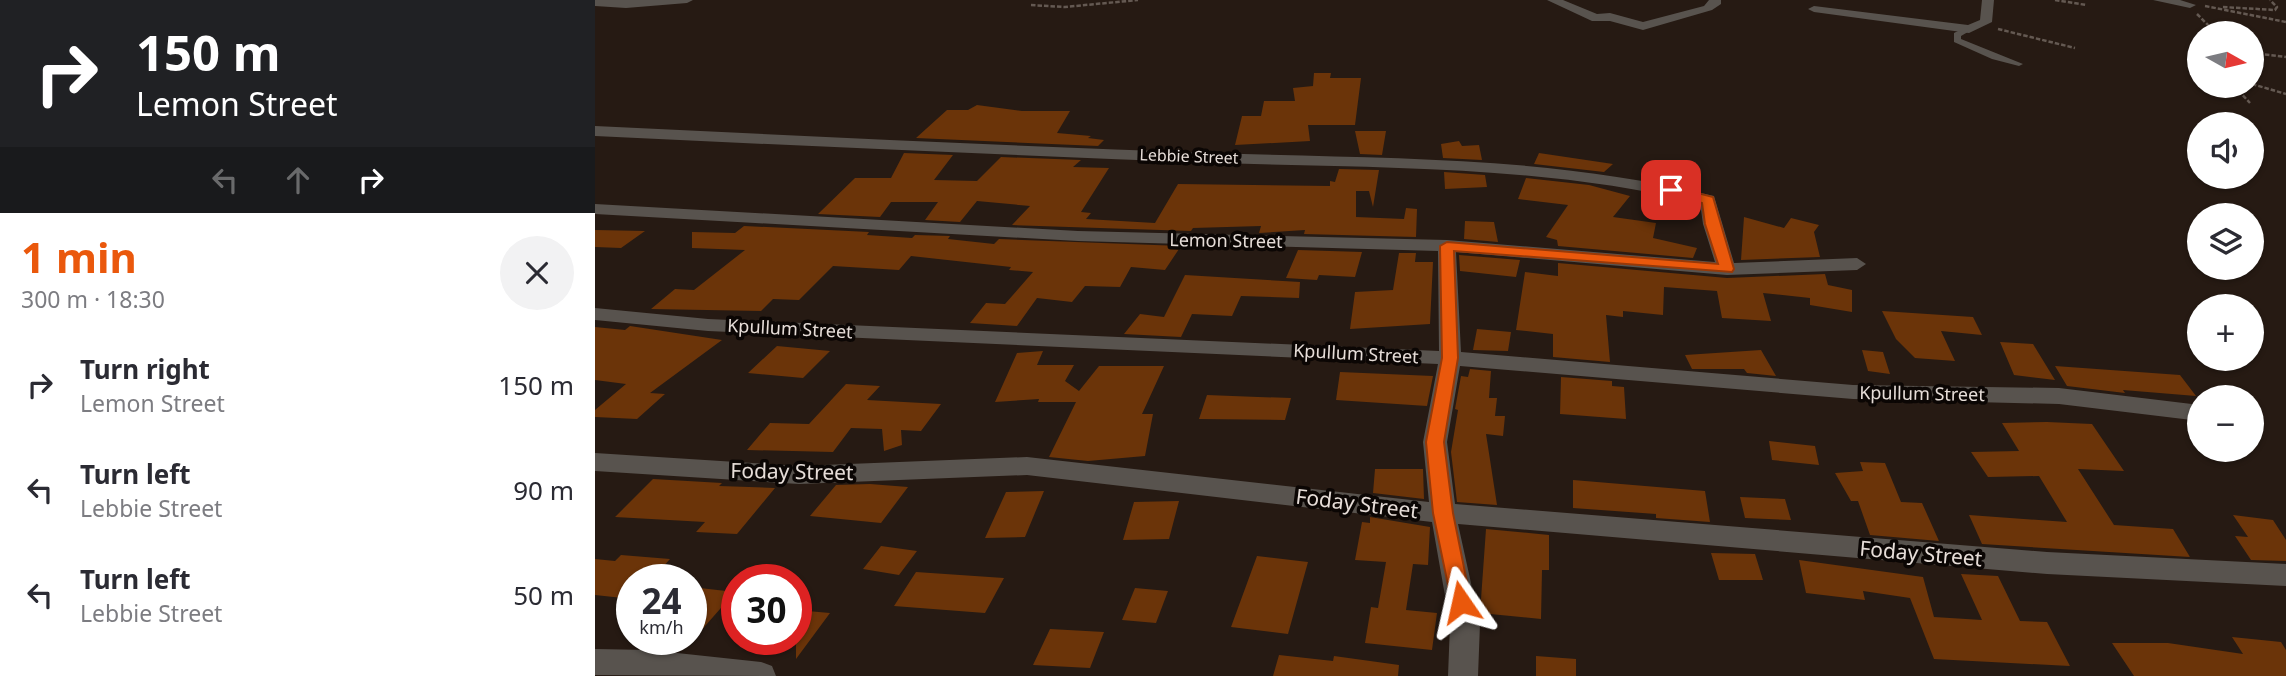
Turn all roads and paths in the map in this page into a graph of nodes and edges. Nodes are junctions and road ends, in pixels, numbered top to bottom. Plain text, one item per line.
1 (687, 0) edge
2 (1138, 0) edge
3 (1553, 0) edge
4 (1715, 0) edge
5 (1988, 0) edge
6 (2055, 0) edge
7 (2159, 0) edge
8 (2270, 0) edge
9 (595, 3) edge
10 (1031, 5) dead end
11 (2085, 5) dead end
12 (2190, 5) junction
13 (2213, 7) junction
14 (1814, 9) dead end
15 (2204, 21) edge
16 (2286, 22) edge
17 (1982, 25) junction
18 (1969, 29) junction
19 (2075, 48) dead end
20 (2265, 55) edge
21 (2286, 57) edge
22 (2019, 64) dead end
23 (2265, 88) edge
24 (2286, 94) edge
25 (2245, 98) edge
26 (2250, 103) dead end
27 (595, 131) edge
28 (600, 213) edge
29 (1447, 246) junction
30 (1857, 264) dead end
31 (1727, 269) junction
32 (595, 314) edge
33 (1450, 358) junction
34 (2187, 411) edge
35 (595, 462) edge
36 (1443, 513) junction
37 (2286, 575) edge
38 (595, 662) edge
39 (761, 676) edge
40 (1464, 676) edge

1 - 9 street
2 - 10 path
3 - 4 street
5 - 17 street
6 - 11 path
7 - 12 street
8 - 13 path
12 - 13 path
12 - 15 path
13 - 16 path
14 - 18 street
17 - 18 street
17 - 19 path
18 - 22 lane
20 - 21 path
23 - 24 path
25 - 26 path
27 - 31 street, Lebbie Street
28 - 29 street, Lemon Street
29 - 31 street, Lemon Street
29 - 33 street
30 - 31 street, Lemon Street
32 - 33 street, Kpullum Street
33 - 34 street, Kpullum Street
33 - 36 street
35 - 36 street, Foday Street
36 - 37 street, Foday Street
36 - 40 street
38 - 39 street

